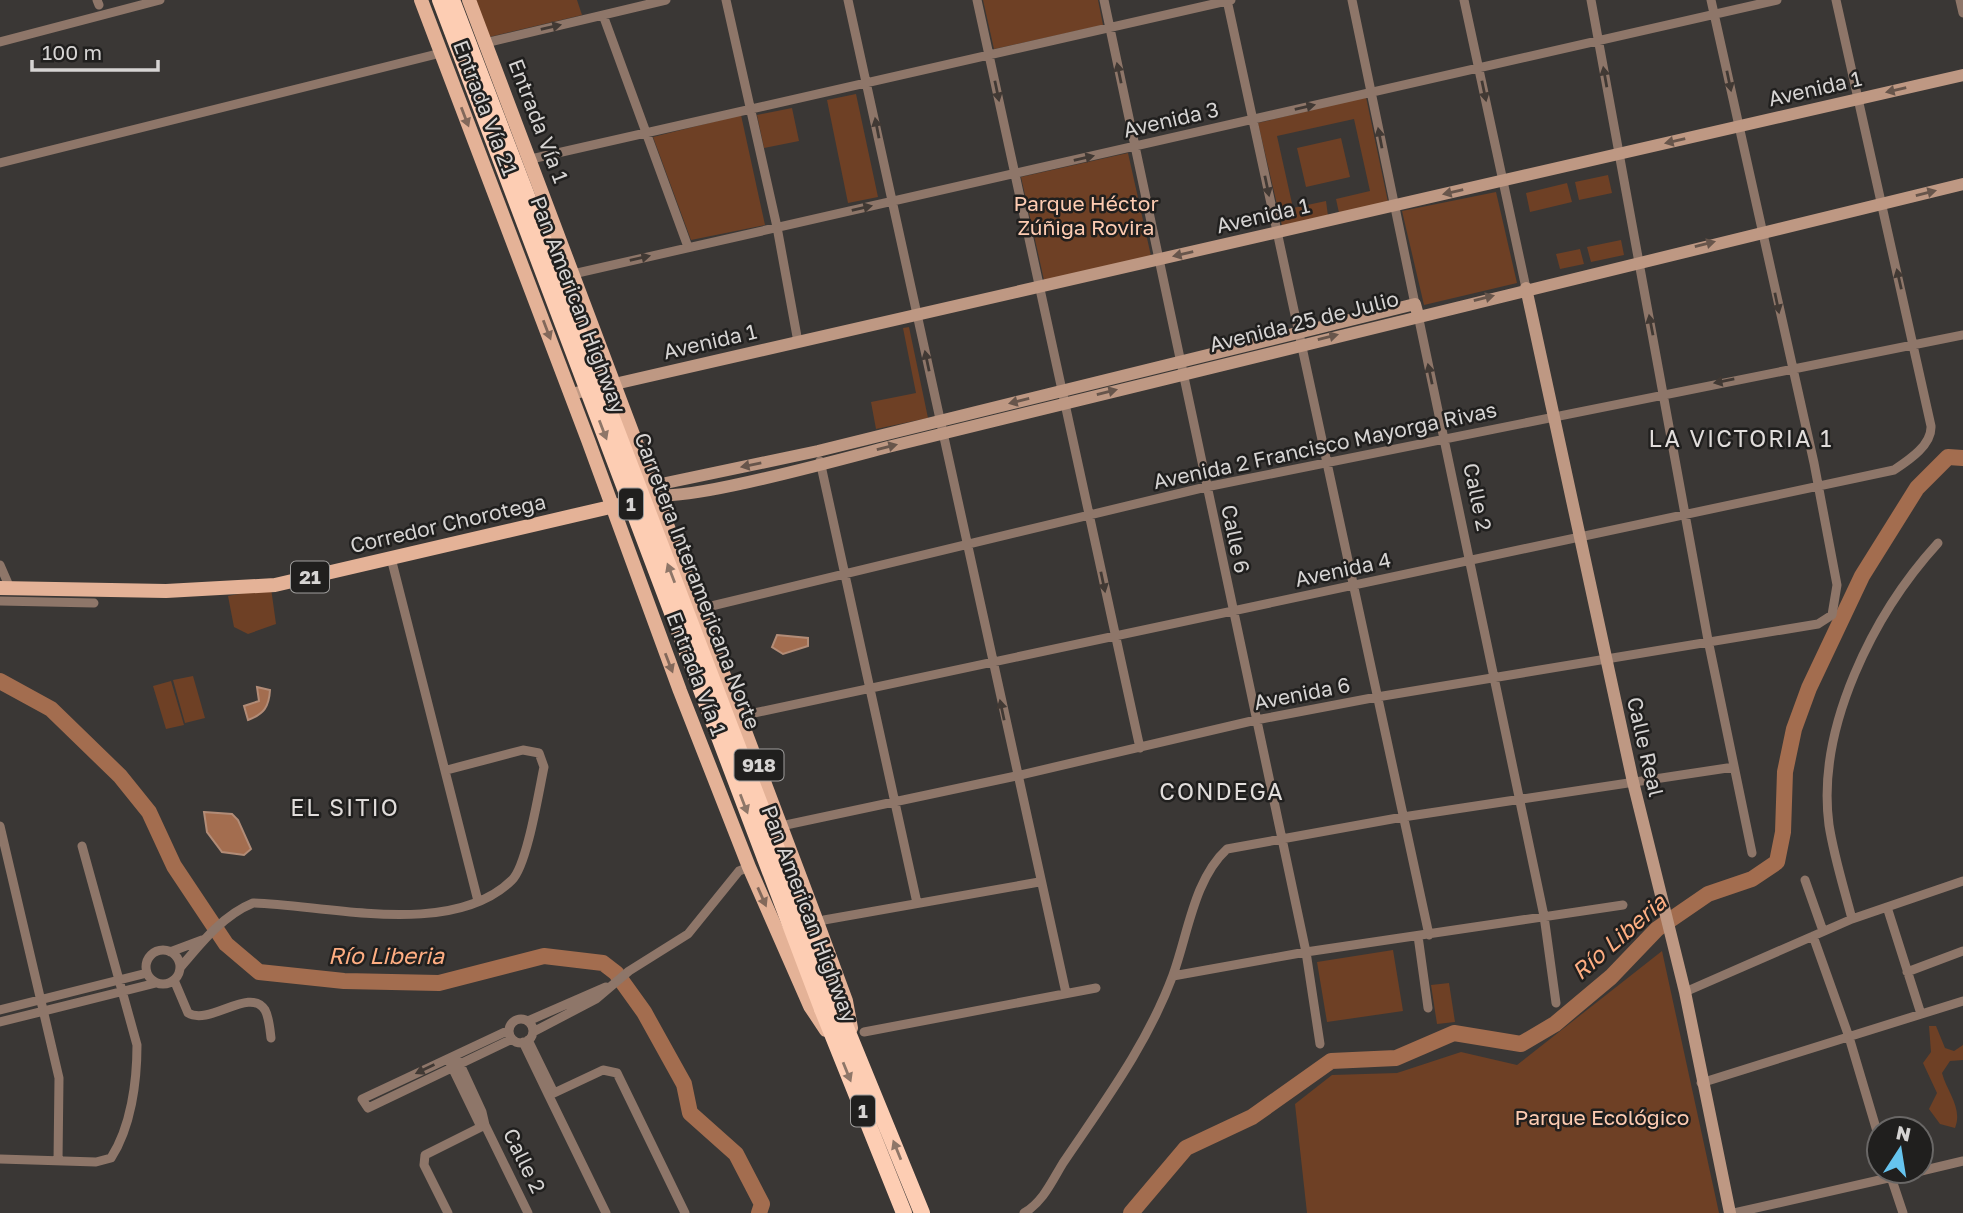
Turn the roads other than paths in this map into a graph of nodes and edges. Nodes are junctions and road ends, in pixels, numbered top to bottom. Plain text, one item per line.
1 (160, 0) edge
2 (421, 0) edge
3 (439, 0) edge
4 (452, 0) edge
5 (469, 0) edge
6 (666, 0) edge
7 (726, 0) edge
8 (848, 0) edge
9 (977, 0) edge
10 (1104, 0) edge
11 (1228, 0) edge
12 (1352, 0) edge
13 (1464, 0) edge
14 (1591, 0) edge
15 (1711, 0) edge
16 (1777, 0) edge
17 (1836, 0) edge
18 (1960, 0) edge
19 (1963, 13) edge
20 (1714, 14) junction
21 (603, 15) junction
22 (1110, 28) junction
23 (1598, 41) junction
24 (0, 42) edge
25 (485, 43) junction
26 (441, 53) junction
27 (989, 56) junction
28 (1479, 68) junction
29 (1963, 75) edge
30 (868, 82) junction
31 (1371, 92) junction
32 (1858, 99) junction
33 (749, 108) junction
34 (1252, 119) junction
35 (1739, 126) junction
36 (646, 132) junction
37 (1134, 146) junction
38 (1619, 154) junction
39 (531, 159) junction
40 (0, 163) edge
41 (1015, 173) junction
42 (1503, 180) junction
43 (1963, 184) edge
44 (892, 201) junction
45 (1881, 204) junction
46 (1394, 205) junction
47 (777, 227) junction
48 (1761, 230) junction
49 (1277, 232) junction
50 (688, 247) junction
51 (1157, 260) junction
52 (1639, 260) junction
53 (573, 274) junction
54 (1040, 286) junction
55 (1526, 288) junction
56 (1416, 310) junction
57 (917, 315) junction
58 (1963, 335) edge
59 (1301, 338) junction
60 (798, 342) junction
61 (1915, 345) junction
62 (1181, 368) junction
63 (1791, 368) junction
64 (614, 384) junction
65 (571, 394) junction
66 (1664, 394) junction
67 (1062, 397) junction
68 (1552, 416) junction
69 (941, 427) junction
70 (1444, 439) junction
71 (819, 458) junction
72 (1326, 463) junction
73 (1818, 486) junction
74 (1206, 488) junction
75 (655, 494) junction
76 (612, 507) junction
77 (1686, 512) junction
78 (1088, 515) junction
79 (1578, 536) junction
80 (1938, 543) dead end
81 (967, 547) junction
82 (391, 558) junction
83 (1471, 560) junction
84 (0, 565) edge
85 (847, 574) junction
86 (1353, 586) junction
87 (5, 588) edge
88 (0, 601) edge
89 (94, 603) dead end
90 (699, 609) junction
91 (1233, 611) junction
92 (650, 613) junction
93 (658, 634) junction
94 (1115, 636) junction
95 (1709, 640) junction
96 (1605, 659) junction
97 (993, 663) junction
98 (1495, 676) junction
99 (870, 689) junction
100 (1377, 697) junction
101 (740, 716) junction
102 (1256, 720) junction
103 (1140, 748) junction
104 (1734, 766) junction
105 (447, 770) junction
106 (1016, 776) junction
107 (1633, 782) junction
108 (1520, 799) junction
109 (895, 801) junction
110 (1403, 817) junction
111 (0, 826) edge
112 (781, 826) junction
113 (1282, 839) junction
114 (82, 846) dead end
115 (1752, 853) dead end
116 (749, 867) junction
117 (1805, 880) dead end
118 (1963, 881) edge
119 (1040, 882) junction
120 (478, 901) junction
121 (917, 904) junction
122 (1623, 905) dead end
123 (1887, 907) junction
124 (1544, 916) junction
125 (1852, 919) junction
126 (824, 920) dead end
127 (1823, 931) junction
128 (1429, 935) junction
129 (1418, 936) junction
130 (1813, 936) junction
131 (205, 938) junction
132 (1963, 951) edge
133 (170, 952) junction
134 (1306, 952) junction
135 (180, 968) junction
136 (1907, 972) junction
137 (147, 973) junction
138 (1173, 976) junction
139 (120, 980) junction
140 (174, 980) junction
141 (156, 983) junction
142 (610, 985) junction
143 (1096, 988) dead end
144 (123, 992) junction
145 (1685, 992) junction
146 (1066, 993) junction
147 (40, 1000) junction
148 (1963, 1001) edge
149 (1556, 1003) dead end
150 (829, 1006) junction
151 (1428, 1008) dead end
152 (0, 1010) edge
153 (43, 1012) junction
154 (1921, 1014) junction
155 (528, 1021) junction
156 (0, 1022) edge
157 (510, 1034) junction
158 (859, 1036) junction
159 (1849, 1037) junction
160 (271, 1038) dead end
161 (528, 1038) junction
162 (836, 1044) junction
163 (1320, 1044) dead end
164 (454, 1061) junction
165 (1701, 1083) junction
166 (552, 1094) junction
167 (1872, 1115) edge
168 (483, 1126) junction
169 (0, 1159) edge
170 (58, 1161) junction
171 (1963, 1161) edge
172 (1935, 1168) edge
173 (1865, 1180) edge
174 (1894, 1185) edge
175 (448, 1213) edge
176 (528, 1213) edge
177 (606, 1213) edge
178 (685, 1213) edge
179 (904, 1213) edge
180 (922, 1213) edge
181 (1024, 1213) edge
182 (1732, 1213) edge
183 (1903, 1213) edge

1 - 24 street
2 - 26 main road, Entrada Vía 21
3 -> 150 highway, Pan American Highway / 1, bridge
150 -> 4 highway, Carretera Interamericana Norte / 1, bridge
5 - 25 main road, Entrada Vía 1
6 - 21 street
7 - 33 street
8 - 30 street
9 - 27 street
10 - 22 street, Calle 6
11 - 22 street
11 - 34 street
12 - 31 street, Calle 2
13 - 28 street
14 - 23 street
15 - 20 street
16 - 20 street, Avenida 3
17 - 32 street
18 - 19 street
20 - 23 street, Avenida 3
20 -> 35 street
25 -> 21 street
21 - 36 street
22 - 27 street
37 -> 22 street, Calle 6
23 - 28 street, Avenida 3
38 -> 23 street
25 - 39 main road, Entrada Vía 1
26 - 40 street
26 -> 65 main road, Entrada Vía 21
27 - 30 street
27 -> 41 street
28 - 31 street, Avenida 3
28 -> 42 street
29 -> 32 street, Avenida 1
30 - 33 street
44 -> 30 street
34 -> 31 street, Avenida 3
46 -> 31 street, Calle 2
32 - 35 street, Avenida 1
32 - 45 street
33 - 36 street
33 - 47 street
34 - 37 street, Avenida 3
34 -> 49 street
35 -> 38 street, Avenida 1
35 - 48 street
36 - 39 street
36 - 50 street
41 -> 37 street, Avenida 3
37 - 51 street, Calle 6
38 - 42 street, Avenida 1
38 - 52 street
39 - 53 main road, Entrada Vía 1
41 - 44 street, Avenida 3
41 - 54 street
42 -> 46 street, Avenida 1
42 - 55 street
45 -> 43 street, Avenida 25 de Julio
47 -> 44 street, Avenida 3
44 - 57 street
45 - 48 street, Avenida 25 de Julio
61 -> 45 street
46 - 49 street, Avenida 1
46 - 56 street, Calle 2
47 - 50 street, Avenida 3
47 - 60 street
52 -> 48 street, Avenida 25 de Julio
48 -> 63 street
49 -> 51 street, Avenida 1
49 - 59 street
53 -> 50 street, Avenida 3
51 - 54 street, Avenida 1
51 - 62 street, Calle 6
52 - 55 street, Avenida 25 de Julio
66 -> 52 street
53 - 64 main road, Entrada Vía 1
54 - 57 street, Avenida 1
54 - 67 street
56 -> 55 street, Avenida 25 de Julio
55 - 68 street, Calle Real
59 -> 56 street, Avenida 25 de Julio
70 -> 56 street, Calle 2
57 - 60 street, Avenida 1
69 -> 57 street
58 - 61 street, Avenida 2 Francisco Mayorga Rivas
59 - 62 street, Avenida 25 de Julio
59 - 72 street
60 - 64 street, Avenida 1
61 - 63 street, Avenida 2 Francisco Mayorga Rivas
61 - 73 street, Avenida 4
62 - 67 street, Avenida 25 de Julio
62 - 74 street, Calle 6
63 -> 66 street, Avenida 2 Francisco Mayorga Rivas
63 - 73 street
64 - 65 street, Avenida 1
64 - 75 main road, Entrada Vía 1
65 - 76 main road, Entrada Vía 21
66 - 68 street, Avenida 2 Francisco Mayorga Rivas
66 - 77 street
67 - 69 street, Avenida 25 de Julio
67 - 78 street
68 - 70 street, Avenida 2 Francisco Mayorga Rivas
68 - 79 street, Calle Real
69 - 71 street, Avenida 25 de Julio
69 - 81 street
70 - 72 street, Avenida 2 Francisco Mayorga Rivas
70 - 83 street, Calle 2
71 - 75 street, Avenida 25 de Julio
71 - 85 street
72 - 74 street, Avenida 2 Francisco Mayorga Rivas
72 - 86 street
73 - 77 street, Avenida 4
73 - 95 street, Avenida 6
74 - 78 street, Avenida 2 Francisco Mayorga Rivas
74 - 91 street, Calle 6
75 - 76 main road, Avenida 25 de Julio
75 - 90 main road, 918
76 - 82 main road, Corredor Chorotega / 21
76 - 92 main road, Entrada Vía 1 / 1
77 - 79 street, Avenida 4
77 - 95 street
78 - 81 street, Avenida 2 Francisco Mayorga Rivas
78 -> 94 street
79 - 83 street, Avenida 4
79 - 96 street, Calle Real
80 - 125 street
81 - 85 street, Avenida 2 Francisco Mayorga Rivas
81 - 97 street
82 - 87 main road, Corredor Chorotega / 21
82 - 105 street
83 - 86 street, Avenida 4
83 - 98 street, Calle 2
84 - 87 street
85 - 90 street, Avenida 2 Francisco Mayorga Rivas
85 - 99 street
86 - 91 street, Avenida 4
86 - 100 street
88 - 89 street
90 - 92 street
90 - 93 street
90 - 101 main road, 918
91 - 94 street, Avenida 4
91 - 102 street, Calle 6
92 - 93 main road, Entrada Vía 1 / 1
93 -> 116 main road, Entrada Vía 1 / 1
94 - 97 street, Avenida 4
94 - 103 street
95 - 96 street, Avenida 6
95 - 104 street
96 - 98 street, Avenida 6
96 - 107 street, Calle Real
97 - 99 street, Avenida 4
106 -> 97 street
98 - 100 street, Avenida 6
98 - 108 street, Calle 2
99 - 101 street, Avenida 4
99 - 109 street
100 - 102 street, Avenida 6
100 - 110 street
101 - 112 main road, 918
102 - 103 street, Avenida 6
102 - 113 street, Calle 6
103 - 106 street, Avenida 6
104 - 107 street
104 - 115 street
105 - 120 street
105 - 120 street
106 - 109 street, Avenida 6
106 - 119 street
107 - 108 street
107 - 145 street, Calle Real
108 - 110 street
108 - 124 street, Calle 2
109 - 112 street, Avenida 6
109 - 121 street
110 - 113 street
110 - 128 street
111 - 147 street
112 - 158 main road, 918
113 - 134 street, Calle 6
113 - 138 street
114 - 139 street
116 - 142 street
116 -> 162 main road, Entrada Vía 1 / 1
117 - 127 street
118 - 123 street
119 - 121 street
119 - 146 street
120 - 131 street
121 - 126 street
122 - 124 street
123 - 125 street
123 - 136 street
124 - 128 street
124 - 149 street, Calle 2
125 - 127 street
127 - 130 street
128 - 129 street
129 - 134 street
129 - 151 street
130 - 145 street
130 - 159 street
131 - 133 street
131 - 135 street
132 - 136 street
133 - 135 street
133 - 137 street
134 - 138 street
134 - 163 street, Calle 6
135 - 140 street
136 - 154 street
137 - 139 street
137 - 141 street
138 - 181 street
139 - 144 street
139 - 147 street
140 - 141 street
140 - 160 street
141 - 144 street
142 - 155 street
142 - 161 street
143 - 146 street
144 - 153 street
144 - 170 street
145 - 165 street, Calle Real
146 - 158 street
147 - 152 street
147 - 153 street
148 - 154 street
150 - 158 highway, Carretera Interamericana Norte / 1
150 - 162 highway, Pan American Highway / 1
153 - 156 street
153 - 170 street
154 - 159 street
155 - 157 street
155 - 161 street
157 - 161 street
157 - 164 street
180 -> 158 highway, Carretera Interamericana Norte / 1
159 - 165 street
159 - 167 street
161 - 166 street
162 -> 179 highway, Pan American Highway / 1
164 -> 164 street
164 - 168 street, Calle 2
165 - 182 street, Calle Real
166 - 177 street
166 - 178 street
168 - 175 street
168 - 176 street, Calle 2
169 - 170 street
171 - 172 street
173 - 182 street
174 - 183 street

